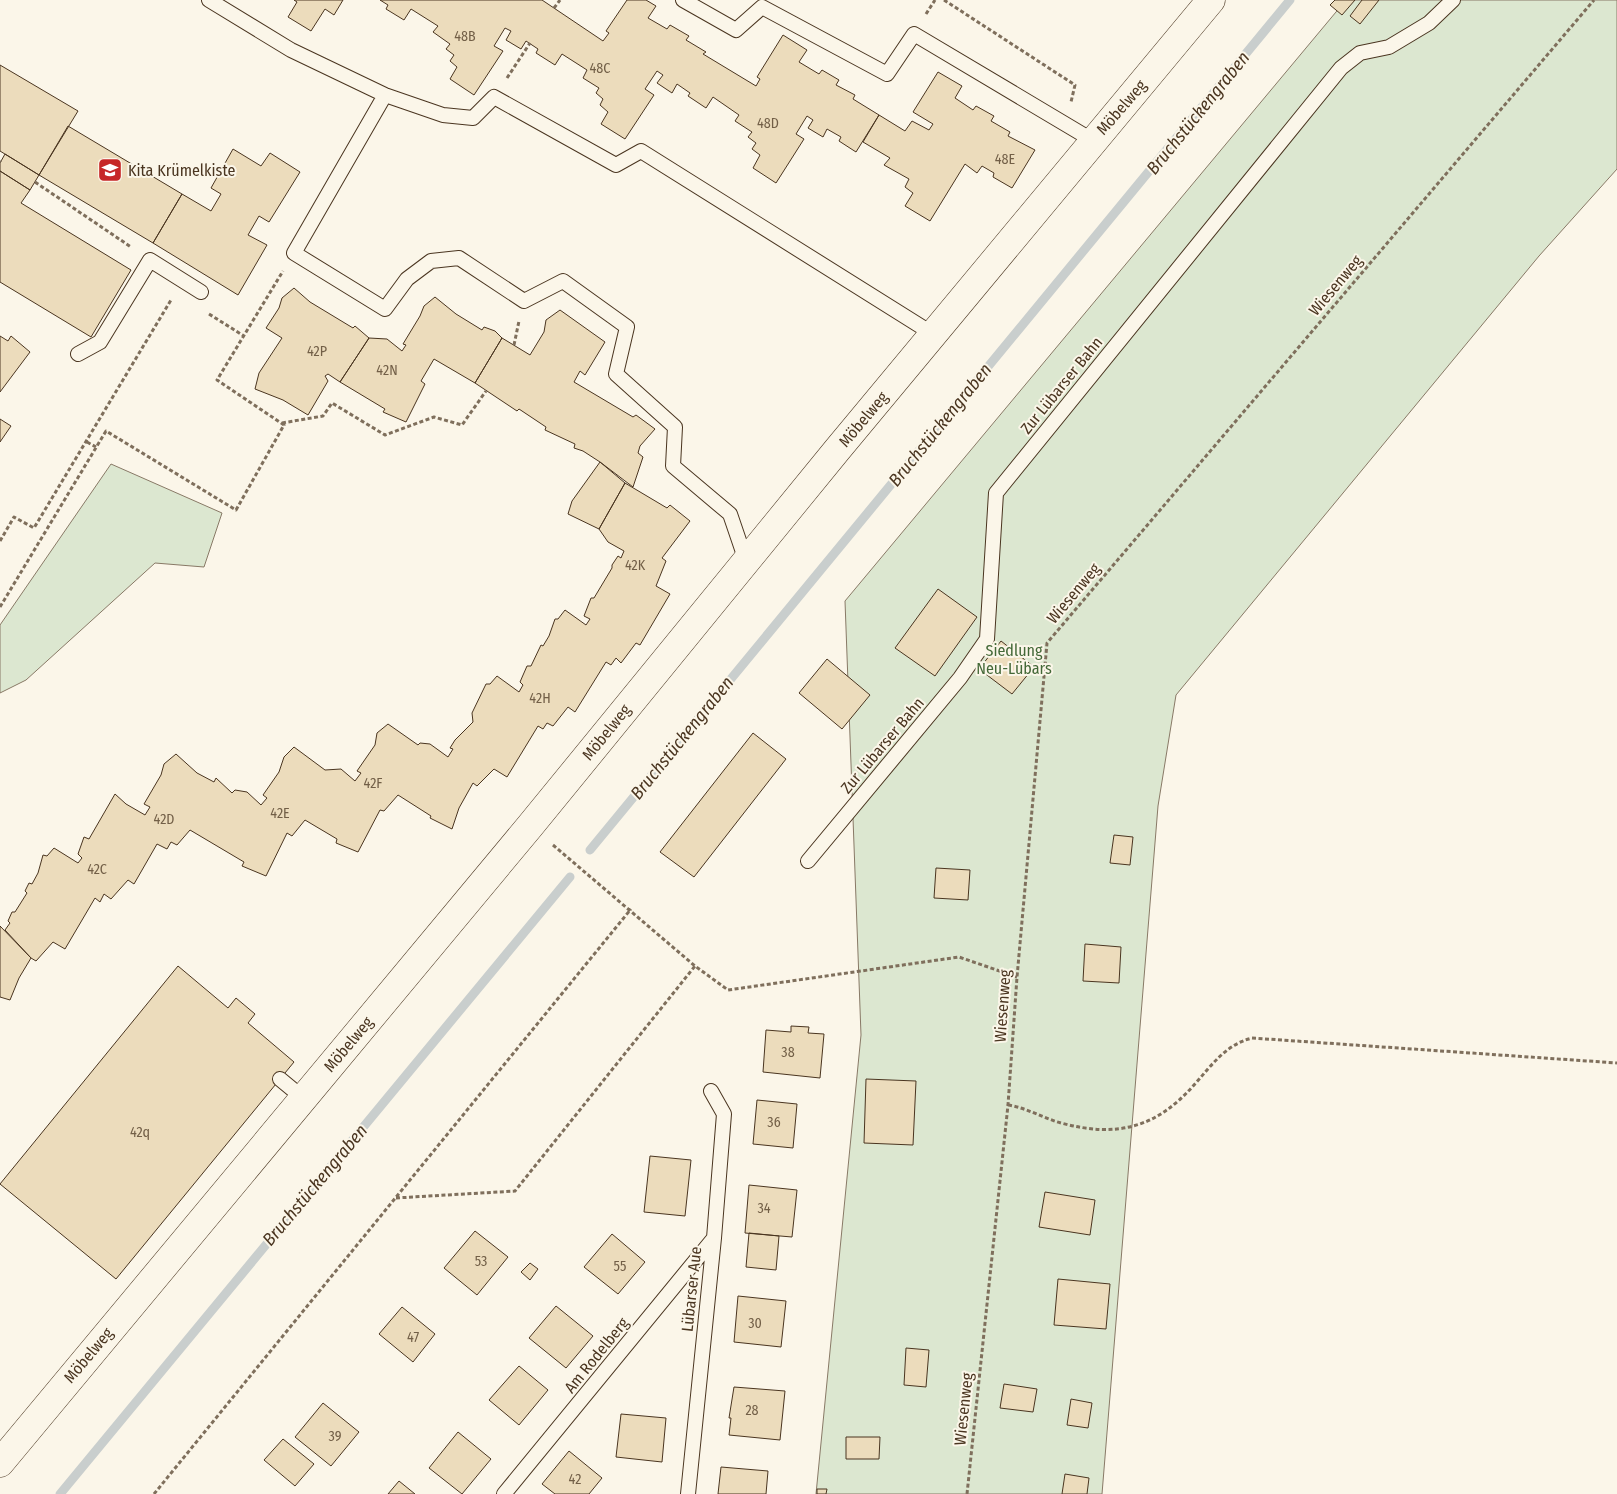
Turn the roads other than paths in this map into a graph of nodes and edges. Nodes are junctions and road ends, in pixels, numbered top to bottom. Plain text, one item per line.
1 (208, 0) edge
2 (683, 0) edge
3 (1211, 0) edge
4 (1453, 0) edge
5 (385, 94) junction
6 (1092, 140) junction
7 (201, 292) dead end
8 (933, 334) junction
9 (78, 354) dead end
10 (746, 561) junction
11 (808, 861) dead end
12 (280, 1079) dead end
13 (711, 1091) dead end
14 (303, 1098) junction
15 (714, 1238) junction
16 (0, 1463) edge
17 (504, 1494) edge
18 (688, 1494) edge

1 - 5 lane
2 - 6 lane
3 - 6 street, Möbelweg
4 - 11 lane, Zur Lübarser Bahn
5 - 8 lane
5 - 10 lane
6 - 8 street, Möbelweg
7 - 9 lane
8 - 10 street, Möbelweg
10 - 14 street, Möbelweg
12 - 14 lane
13 - 15 lane, Lübarser Aue
14 - 16 street, Möbelweg
15 - 17 lane, Am Rodelberg
15 - 18 lane, Lübarser Aue

